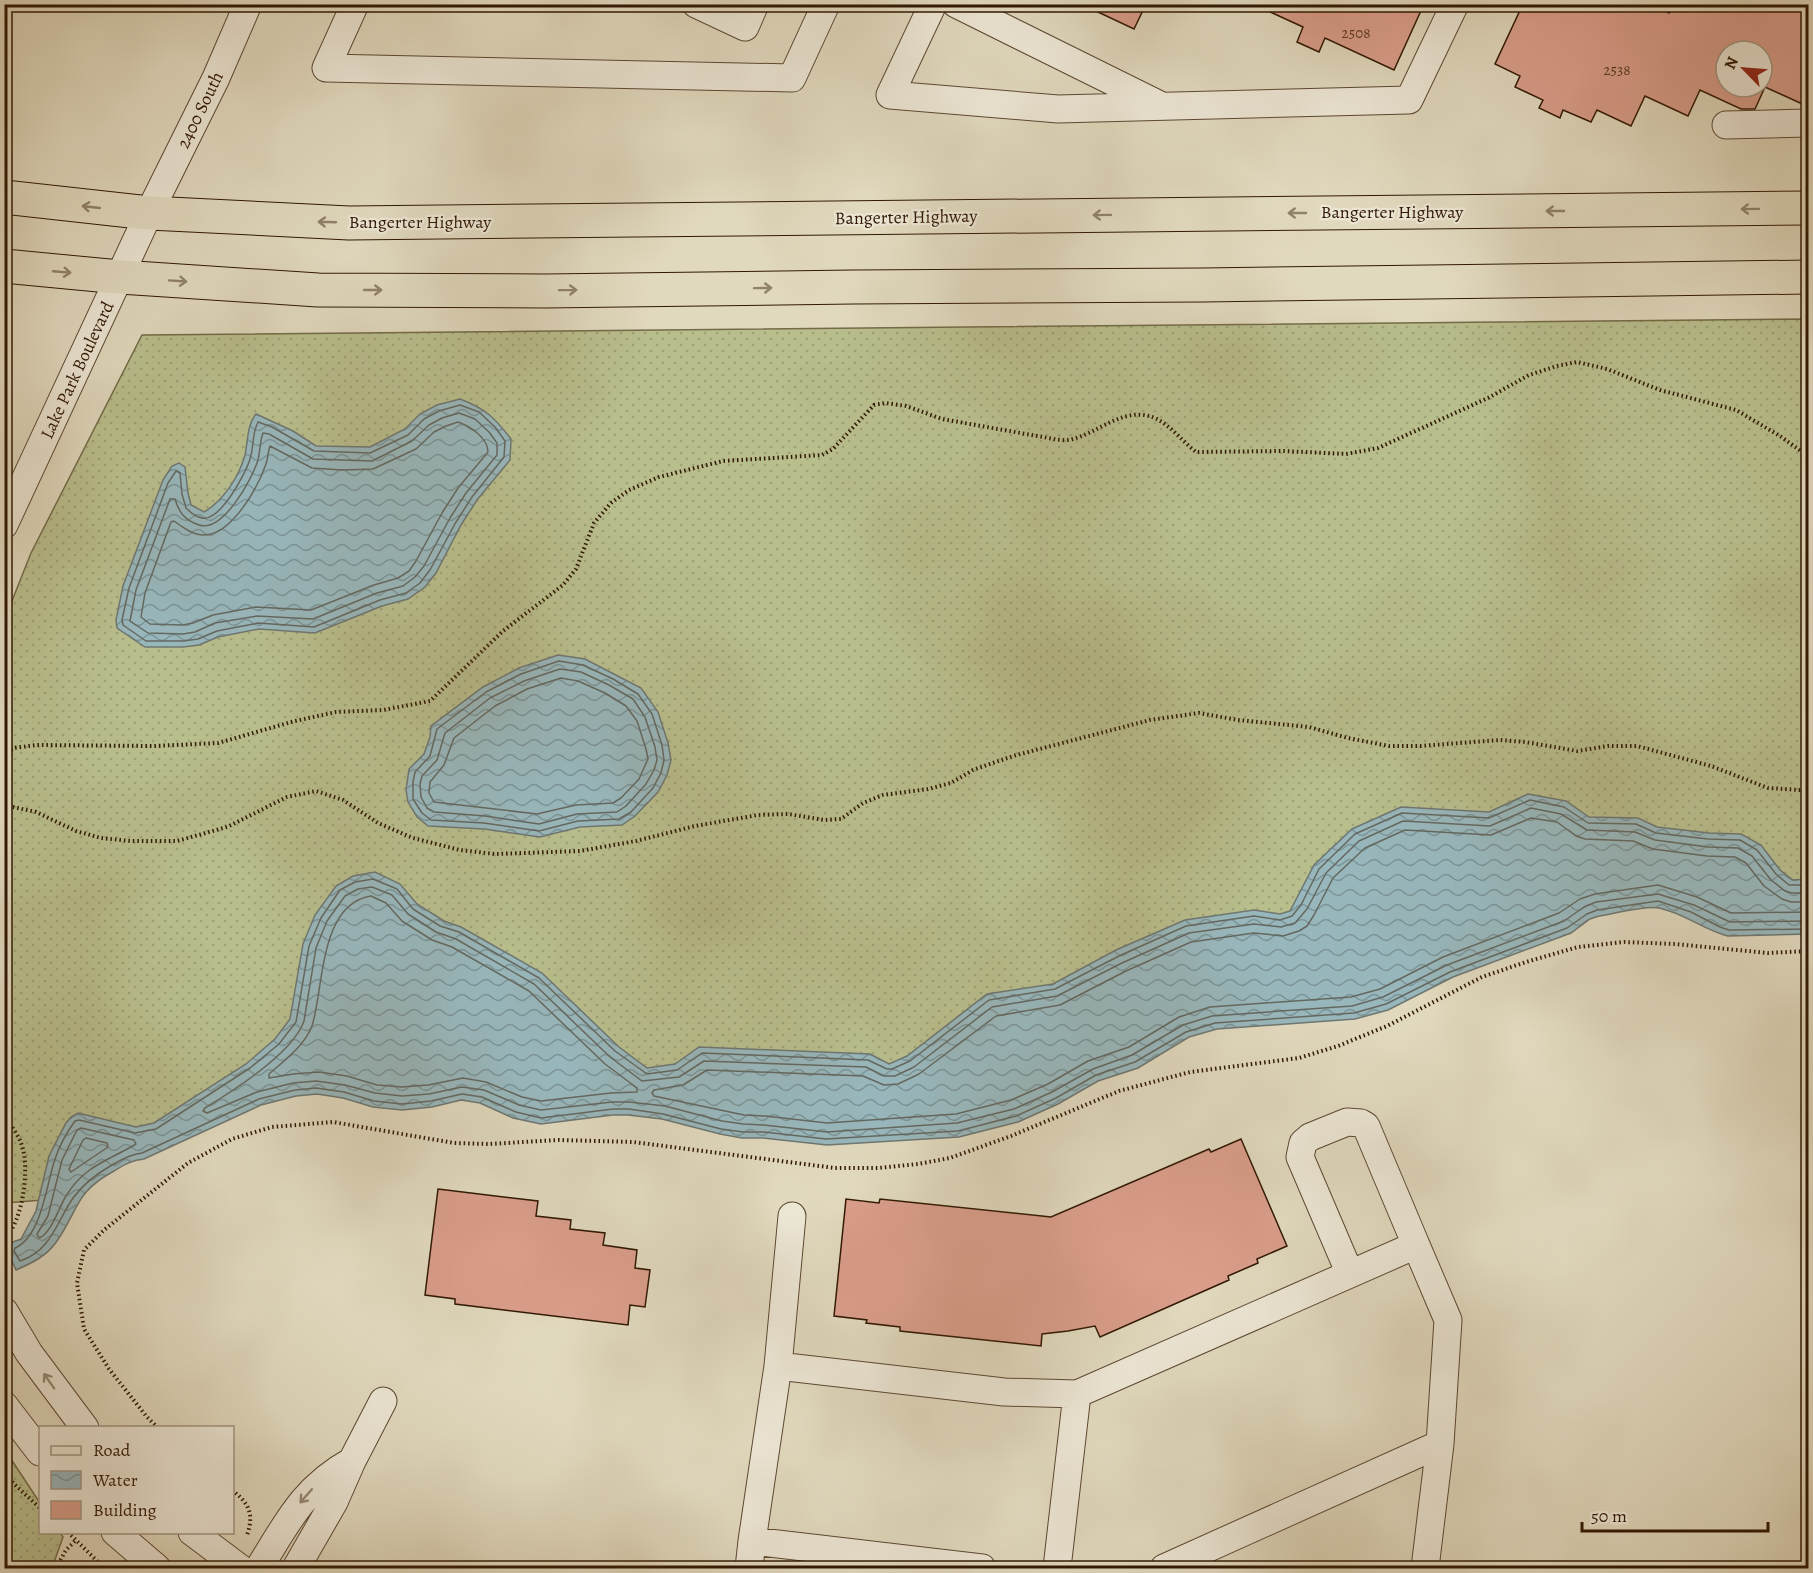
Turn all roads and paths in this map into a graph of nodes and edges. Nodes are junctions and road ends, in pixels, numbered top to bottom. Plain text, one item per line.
1 (248, 4) edge
2 (355, 4) edge
3 (696, 4) edge
4 (755, 4) edge
5 (826, 4) edge
6 (933, 4) edge
7 (956, 4) edge
8 (1455, 4) edge
9 (1163, 106) junction
10 (1809, 123) edge
11 (1726, 125) dead end
12 (4, 197) edge
13 (1809, 208) edge
14 (149, 213) junction
15 (4, 266) edge
16 (120, 277) junction
17 (1809, 277) edge
18 (1809, 456) edge
19 (4, 525) edge
20 (4, 755) edge
21 (1809, 788) edge
22 (4, 805) edge
23 (1809, 951) edge
24 (4, 1117) edge
25 (792, 1216) dead end
26 (4, 1239) edge
27 (1416, 1245) junction
28 (1350, 1274) junction
29 (4, 1311) edge
30 (778, 1366) junction
31 (1077, 1394) junction
32 (383, 1401) dead end
33 (4, 1405) edge
34 (83, 1426) edge
35 (156, 1426) edge
36 (1440, 1444) junction
37 (39, 1451) edge
38 (352, 1461) junction
39 (4, 1471) edge
40 (234, 1492) edge
41 (39, 1507) edge
42 (69, 1534) edge
43 (116, 1534) edge
44 (193, 1534) edge
45 (76, 1540) junction
46 (752, 1541) junction
47 (245, 1542) dead end
48 (973, 1568) edge
49 (56, 1569) edge
50 (104, 1569) edge
51 (157, 1569) edge
52 (240, 1569) edge
53 (259, 1569) edge
54 (296, 1569) edge
55 (749, 1569) edge
56 (1057, 1569) edge
57 (1164, 1569) edge
58 (1425, 1569) edge

1 - 14 street, 2400 South
2 - 5 street
3 - 4 street
6 - 9 street
7 - 9 street
8 - 9 street
10 - 11 street
14 -> 12 highway, Bangerter Highway
13 -> 14 highway, Bangerter Highway
14 - 16 street, Lake Park Boulevard
15 -> 16 highway
16 -> 17 highway
16 - 19 street, Lake Park Boulevard
18 - 20 path
21 - 22 path
23 - 35 path
24 - 26 path
25 - 30 street
27 - 28 street
27 - 28 street
27 - 36 street
28 - 31 street
34 -> 29 street
30 - 31 street
30 - 46 street
31 - 56 street
32 - 38 street
33 - 37 street
36 - 57 street
36 - 58 street
38 -> 53 street
38 - 54 street
39 - 41 path
40 - 47 path
42 - 45 path
43 - 51 street
44 - 52 street
45 - 49 path
45 - 50 path
46 - 48 street
46 - 55 street

